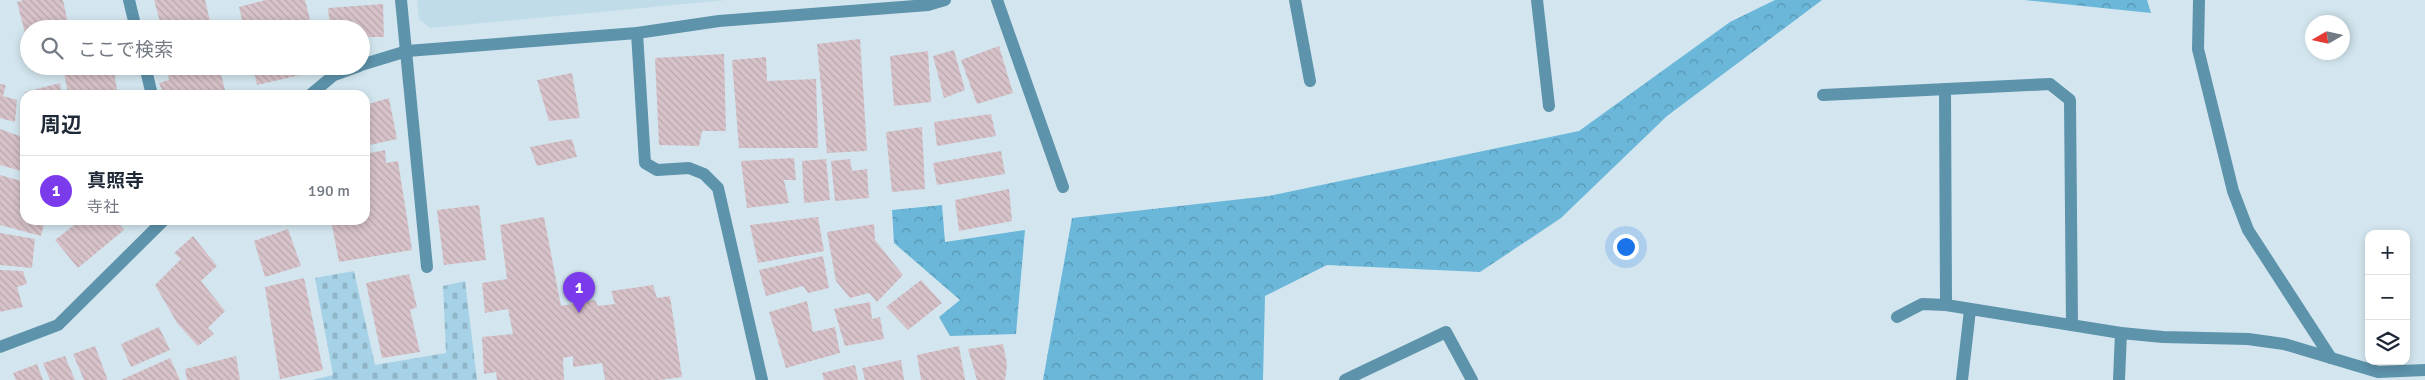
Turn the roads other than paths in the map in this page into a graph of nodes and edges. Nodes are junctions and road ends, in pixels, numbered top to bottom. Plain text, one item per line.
1 (129, 0) edge
2 (401, 0) edge
3 (946, 0) edge
4 (997, 0) edge
5 (1296, 0) edge
6 (1538, 0) edge
7 (2199, 0) edge
8 (928, 3) edge
9 (134, 20) edge
10 (637, 33) junction
11 (407, 51) junction
12 (370, 63) edge
13 (147, 75) edge
14 (334, 75) edge
15 (1310, 81) dead end
16 (1945, 89) junction
17 (151, 90) edge
18 (316, 90) edge
19 (1823, 95) dead end
20 (1549, 106) dead end
21 (1063, 187) dead end
22 (159, 225) edge
23 (427, 267) dead end
24 (1946, 305) junction
25 (1970, 310) junction
26 (1897, 316) dead end
27 (2072, 325) junction
28 (2121, 333) junction
29 (0, 349) edge
30 (2331, 358) junction
31 (2425, 370) edge
32 (762, 380) edge
33 (1345, 380) edge
34 (1472, 380) edge
35 (1962, 380) edge
36 (2119, 380) edge

1 - 9 street
2 - 11 street
3 - 8 street
4 - 21 street
5 - 15 street
6 - 20 street
7 - 30 street
8 - 10 street
10 - 11 street
10 - 32 street
11 - 12 street
11 - 23 street
13 - 17 street
14 - 18 street
16 - 19 street
16 - 24 street
16 - 27 street
22 - 29 street
24 - 25 street
24 - 26 street
25 - 27 street
25 - 35 street
27 - 28 street
28 - 30 street
28 - 36 street
30 - 31 street
33 - 34 street

